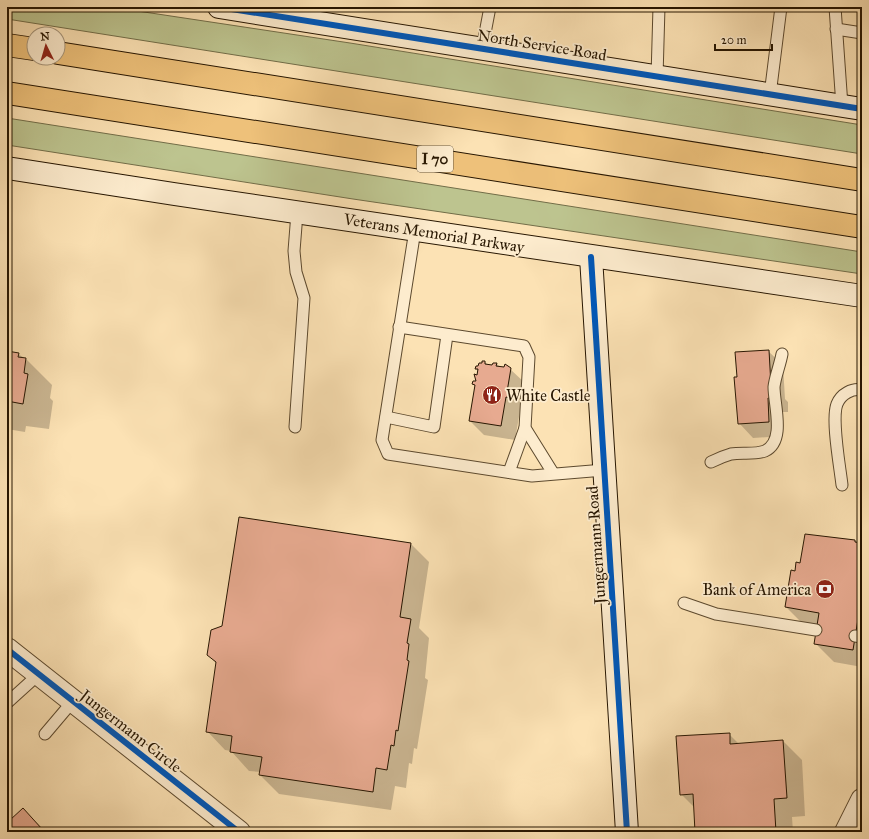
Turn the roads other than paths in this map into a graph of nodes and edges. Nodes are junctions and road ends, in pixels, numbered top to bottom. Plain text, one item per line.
1 (219, 7) edge
2 (490, 7) edge
3 (659, 7) edge
4 (781, 7) edge
5 (835, 7) edge
6 (836, 30) junction
7 (862, 33) edge
8 (7, 45) edge
9 (26, 49) edge
10 (482, 49) junction
11 (66, 54) edge
12 (657, 77) junction
13 (7, 93) edge
14 (770, 95) junction
15 (852, 108) edge
16 (7, 168) edge
17 (862, 180) edge
18 (297, 213) junction
19 (862, 227) edge
20 (415, 230) junction
21 (591, 257) junction
22 (862, 296) edge
23 (399, 327) junction
24 (448, 335) junction
25 (782, 354) dead end
26 (862, 390) edge
27 (386, 417) junction
28 (295, 428) dead end
29 (526, 428) junction
30 (711, 462) dead end
31 (604, 470) junction
32 (509, 472) junction
33 (553, 473) junction
34 (842, 485) dead end
35 (684, 603) dead end
36 (816, 630) dead end
37 (7, 649) edge
38 (38, 674) junction
39 (73, 701) junction
40 (7, 703) edge
41 (45, 734) dead end
42 (862, 800) edge
43 (229, 829) edge
44 (627, 832) edge
45 (846, 832) edge

1 - 10 street, North Service Road
2 - 10 lane
3 - 12 lane
4 - 14 lane
5 - 6 lane
6 - 7 lane
6 - 15 lane
8 - 9 highway
10 - 12 street, North Service Road
11 - 17 highway
12 - 14 street, North Service Road
13 - 19 highway, I 70
14 - 15 street, North Service Road
16 - 18 street, Veterans Memorial Parkway
18 - 20 street, Veterans Memorial Parkway
18 - 28 lane
20 - 21 street, Veterans Memorial Parkway
20 - 23 lane
21 - 22 street, Veterans Memorial Parkway
21 - 31 street, Jungermann Road
23 - 24 lane
23 - 27 lane
24 - 27 lane
24 - 29 lane
25 - 30 lane
26 - 34 lane
27 - 32 lane
29 - 32 lane
29 - 33 lane
31 - 33 lane
31 - 44 street, Jungermann Road
32 - 33 lane
35 - 36 lane
37 - 38 street, Jungermann Circle
38 - 39 street, Jungermann Circle
38 - 40 lane
39 - 41 lane
39 - 43 street, Jungermann Circle
42 - 45 street

